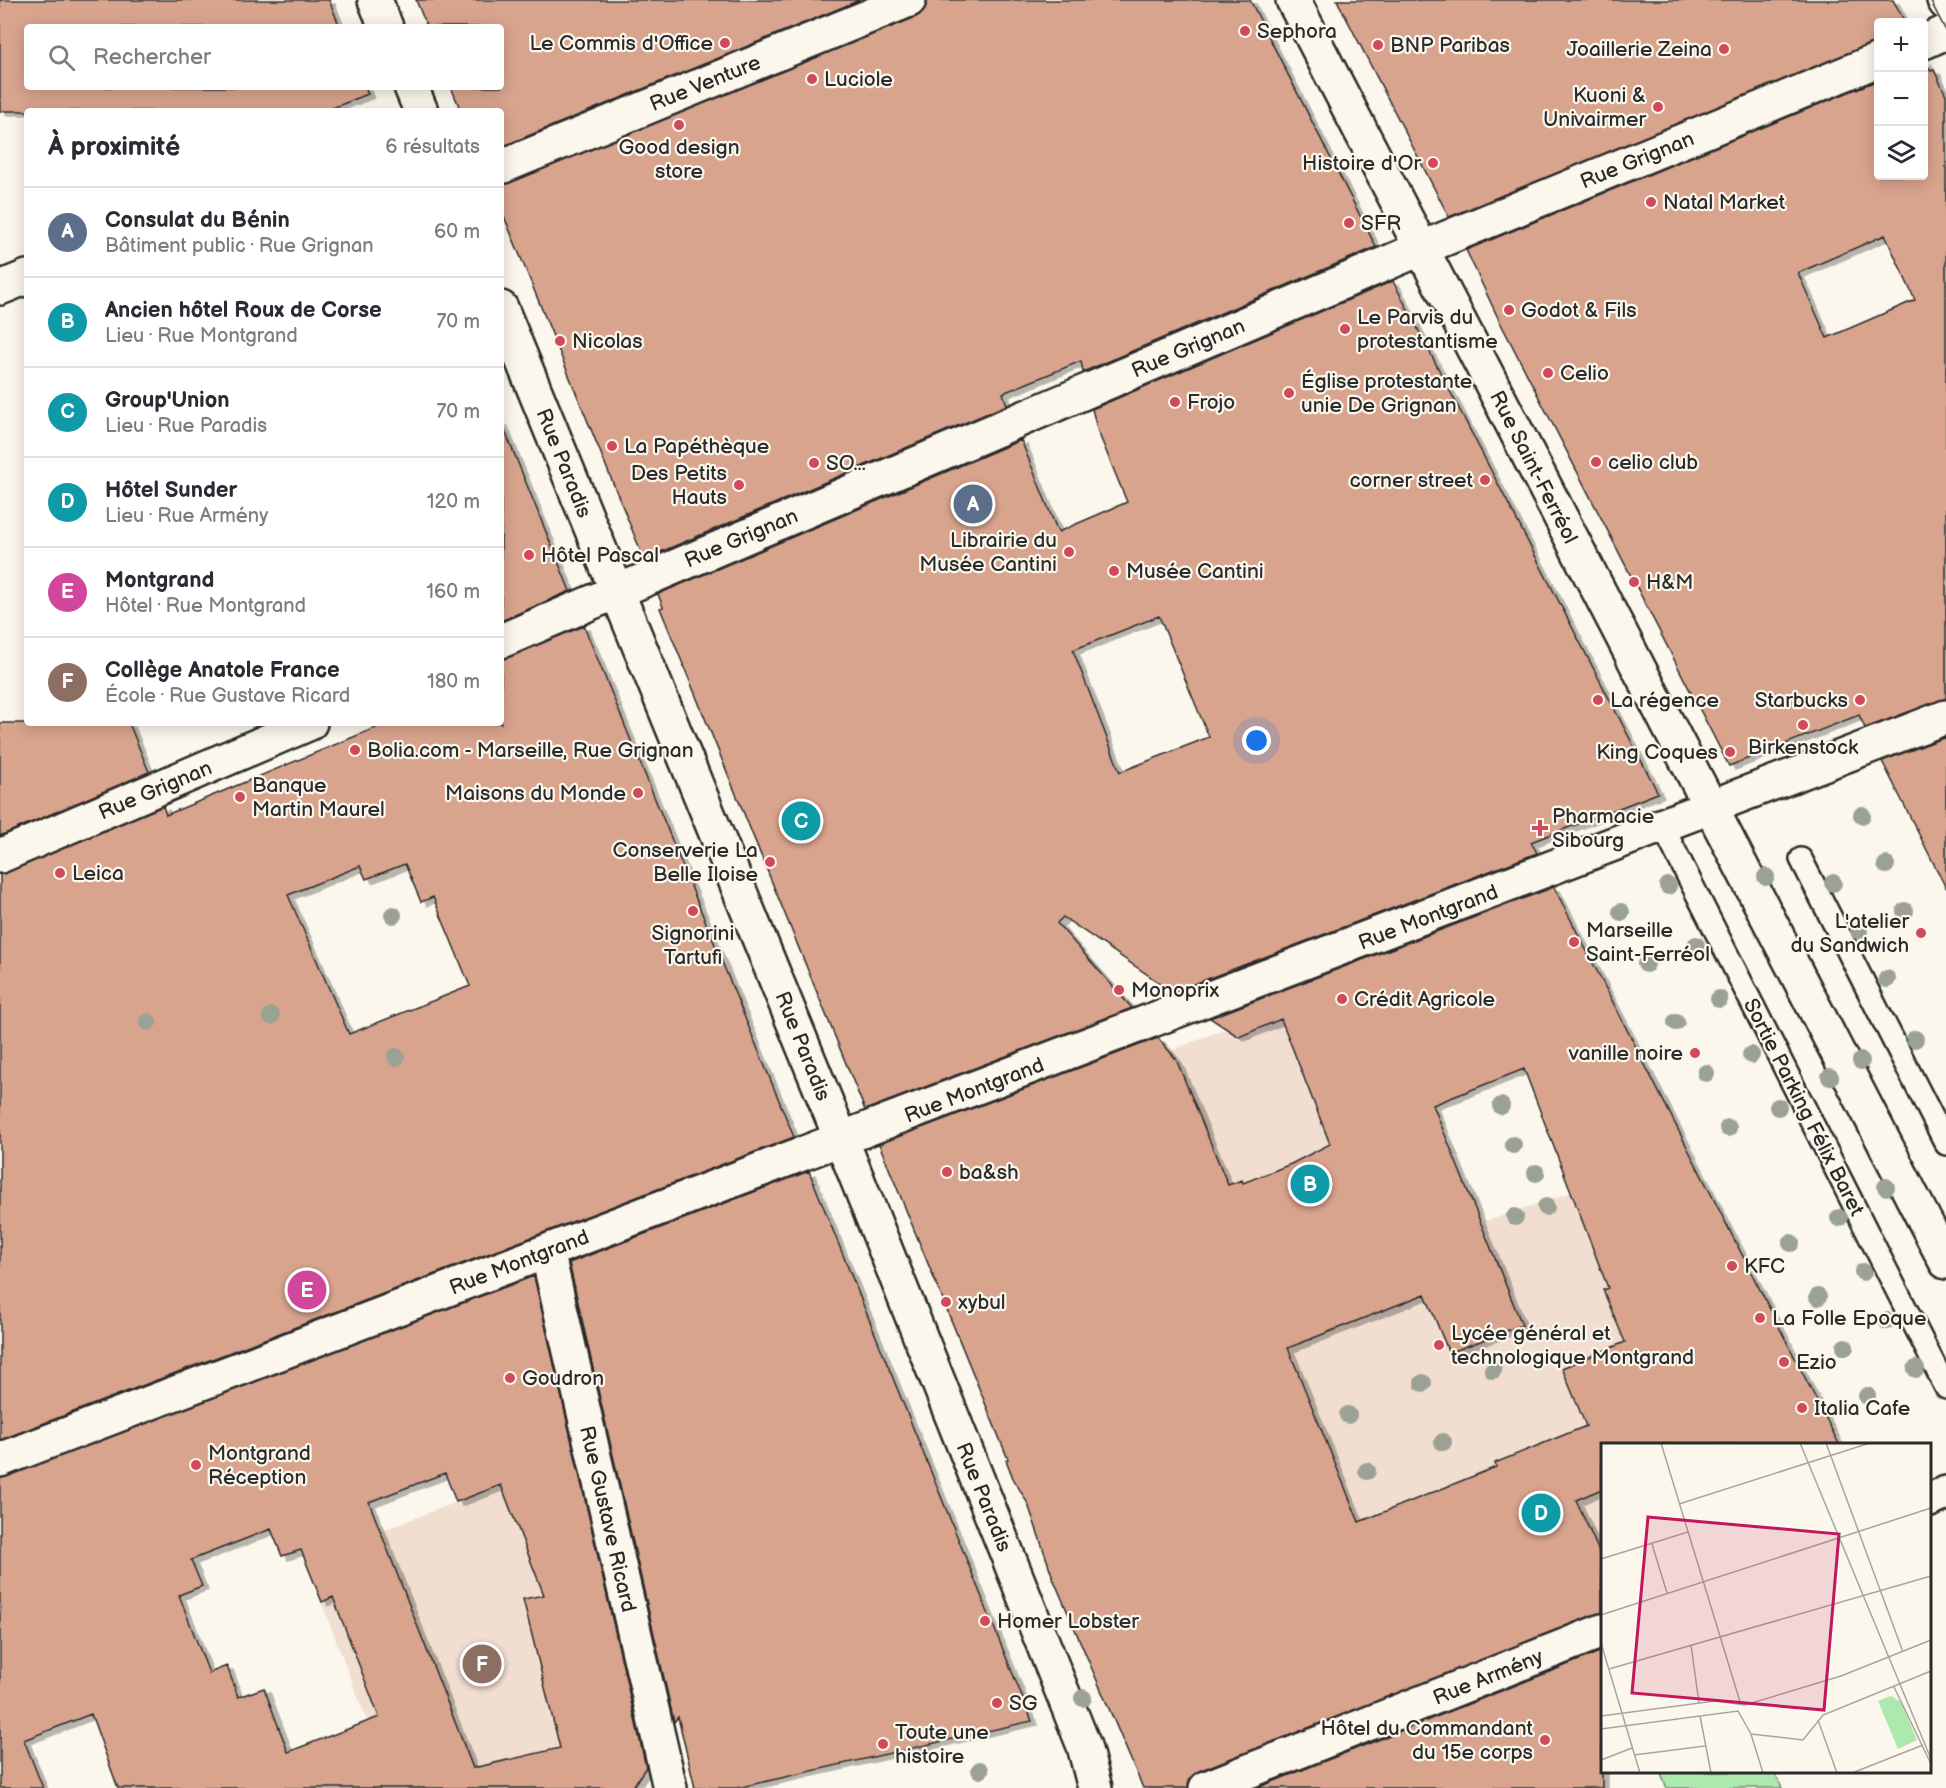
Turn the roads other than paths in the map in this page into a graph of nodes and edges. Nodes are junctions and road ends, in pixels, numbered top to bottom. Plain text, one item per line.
1 (375, 0) edge
2 (909, 0) edge
3 (1293, 0) edge
4 (385, 24) edge
5 (1946, 33) edge
6 (1928, 40) edge
7 (1874, 62) edge
8 (412, 90) edge
9 (420, 108) edge
10 (504, 166) edge
11 (1420, 249) junction
12 (24, 278) edge
13 (0, 288) edge
14 (504, 315) edge
15 (616, 591) junction
16 (504, 640) edge
17 (1946, 717) edge
18 (294, 726) edge
19 (262, 732) edge
20 (1710, 806) junction
21 (1662, 825) junction
22 (0, 856) edge
23 (1801, 859) dead end
24 (842, 1141) junction
25 (1946, 1144) edge
26 (547, 1251) junction
27 (1946, 1262) edge
28 (1946, 1388) edge
29 (0, 1460) edge
30 (1946, 1493) edge
31 (1931, 1499) edge
32 (1601, 1631) edge
33 (670, 1788) edge
34 (1095, 1788) edge
35 (1206, 1788) edge

1 - 4 street
2 - 10 street, Rue Venture
3 - 11 street, Rue Saint-Ferréol
5 - 6 street
7 - 11 street, Rue Grignan
8 - 9 street
11 - 15 street, Rue Grignan
11 - 20 street, Rue Saint-Ferréol
12 - 13 street
14 - 15 street, Rue Paradis
15 - 16 street, Rue Grignan
15 - 24 street, Rue Paradis
17 - 20 street, Rue Montgrand
18 - 19 street, Rue Grignan
19 - 22 street, Rue Grignan
20 - 21 street, Rue Montgrand
20 - 27 street, Rue Saint-Ferréol
21 - 24 street, Rue Montgrand
21 - 28 lane, Sortie Parking Félix Baret
23 - 25 lane
24 - 26 street, Rue Montgrand
24 - 34 street, Rue Paradis
26 - 29 street, Rue Montgrand
26 - 33 street, Rue Gustave Ricard
30 - 31 street
32 - 35 street, Rue Armény

